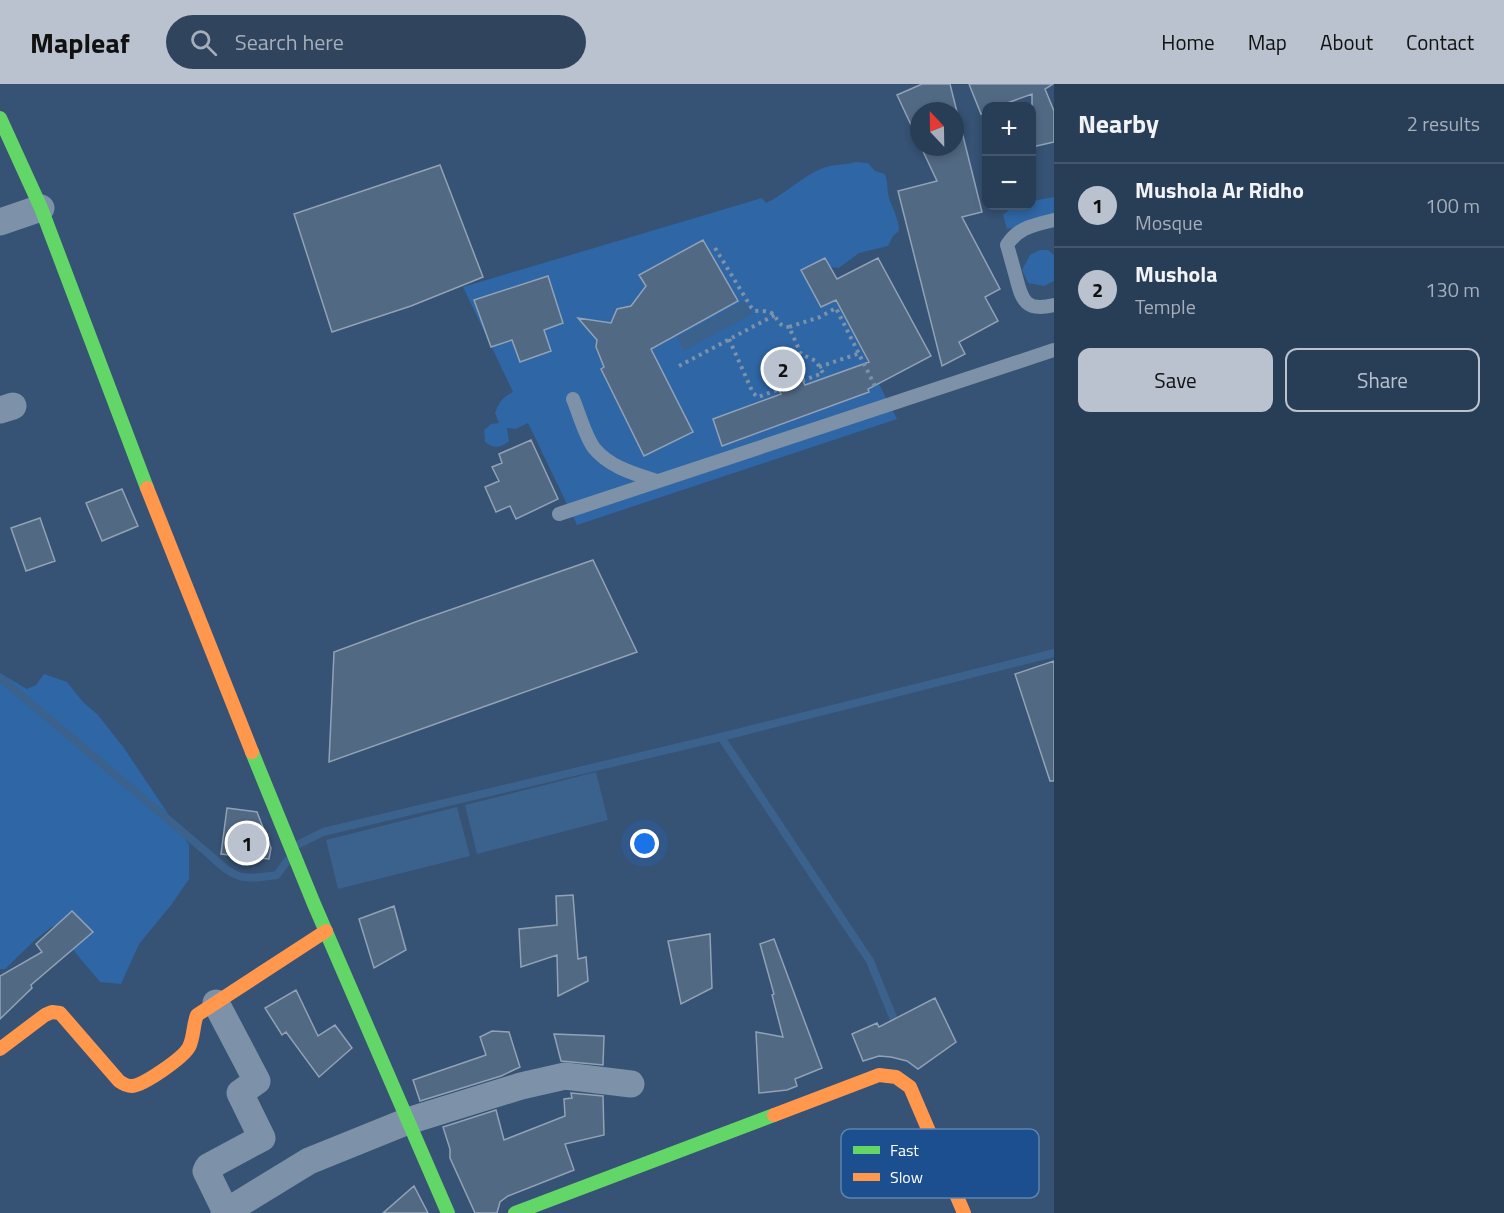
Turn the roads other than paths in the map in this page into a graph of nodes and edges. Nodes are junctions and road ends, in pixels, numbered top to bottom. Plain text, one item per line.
1 (0, 118) edge
2 (41, 208) junction
3 (1054, 220) edge
4 (0, 222) edge
5 (1054, 305) edge
6 (1054, 350) edge
7 (573, 399) dead end
8 (657, 481) junction
9 (559, 514) dead end
10 (326, 931) junction
11 (216, 1003) junction
12 (0, 1049) edge
13 (631, 1084) dead end
14 (408, 1121) junction
15 (928, 1129) edge
16 (958, 1198) edge
17 (225, 1213) edge
18 (448, 1213) edge
19 (515, 1213) edge
20 (964, 1213) edge

1 - 2 street
2 - 4 street
2 - 10 street
3 - 5 lane
6 - 8 lane
7 - 8 lane
8 - 9 lane
10 - 11 street
10 - 14 street
11 - 12 street
11 - 17 street
13 - 14 street
14 - 17 street
14 - 18 street
15 - 19 street
16 - 20 street

